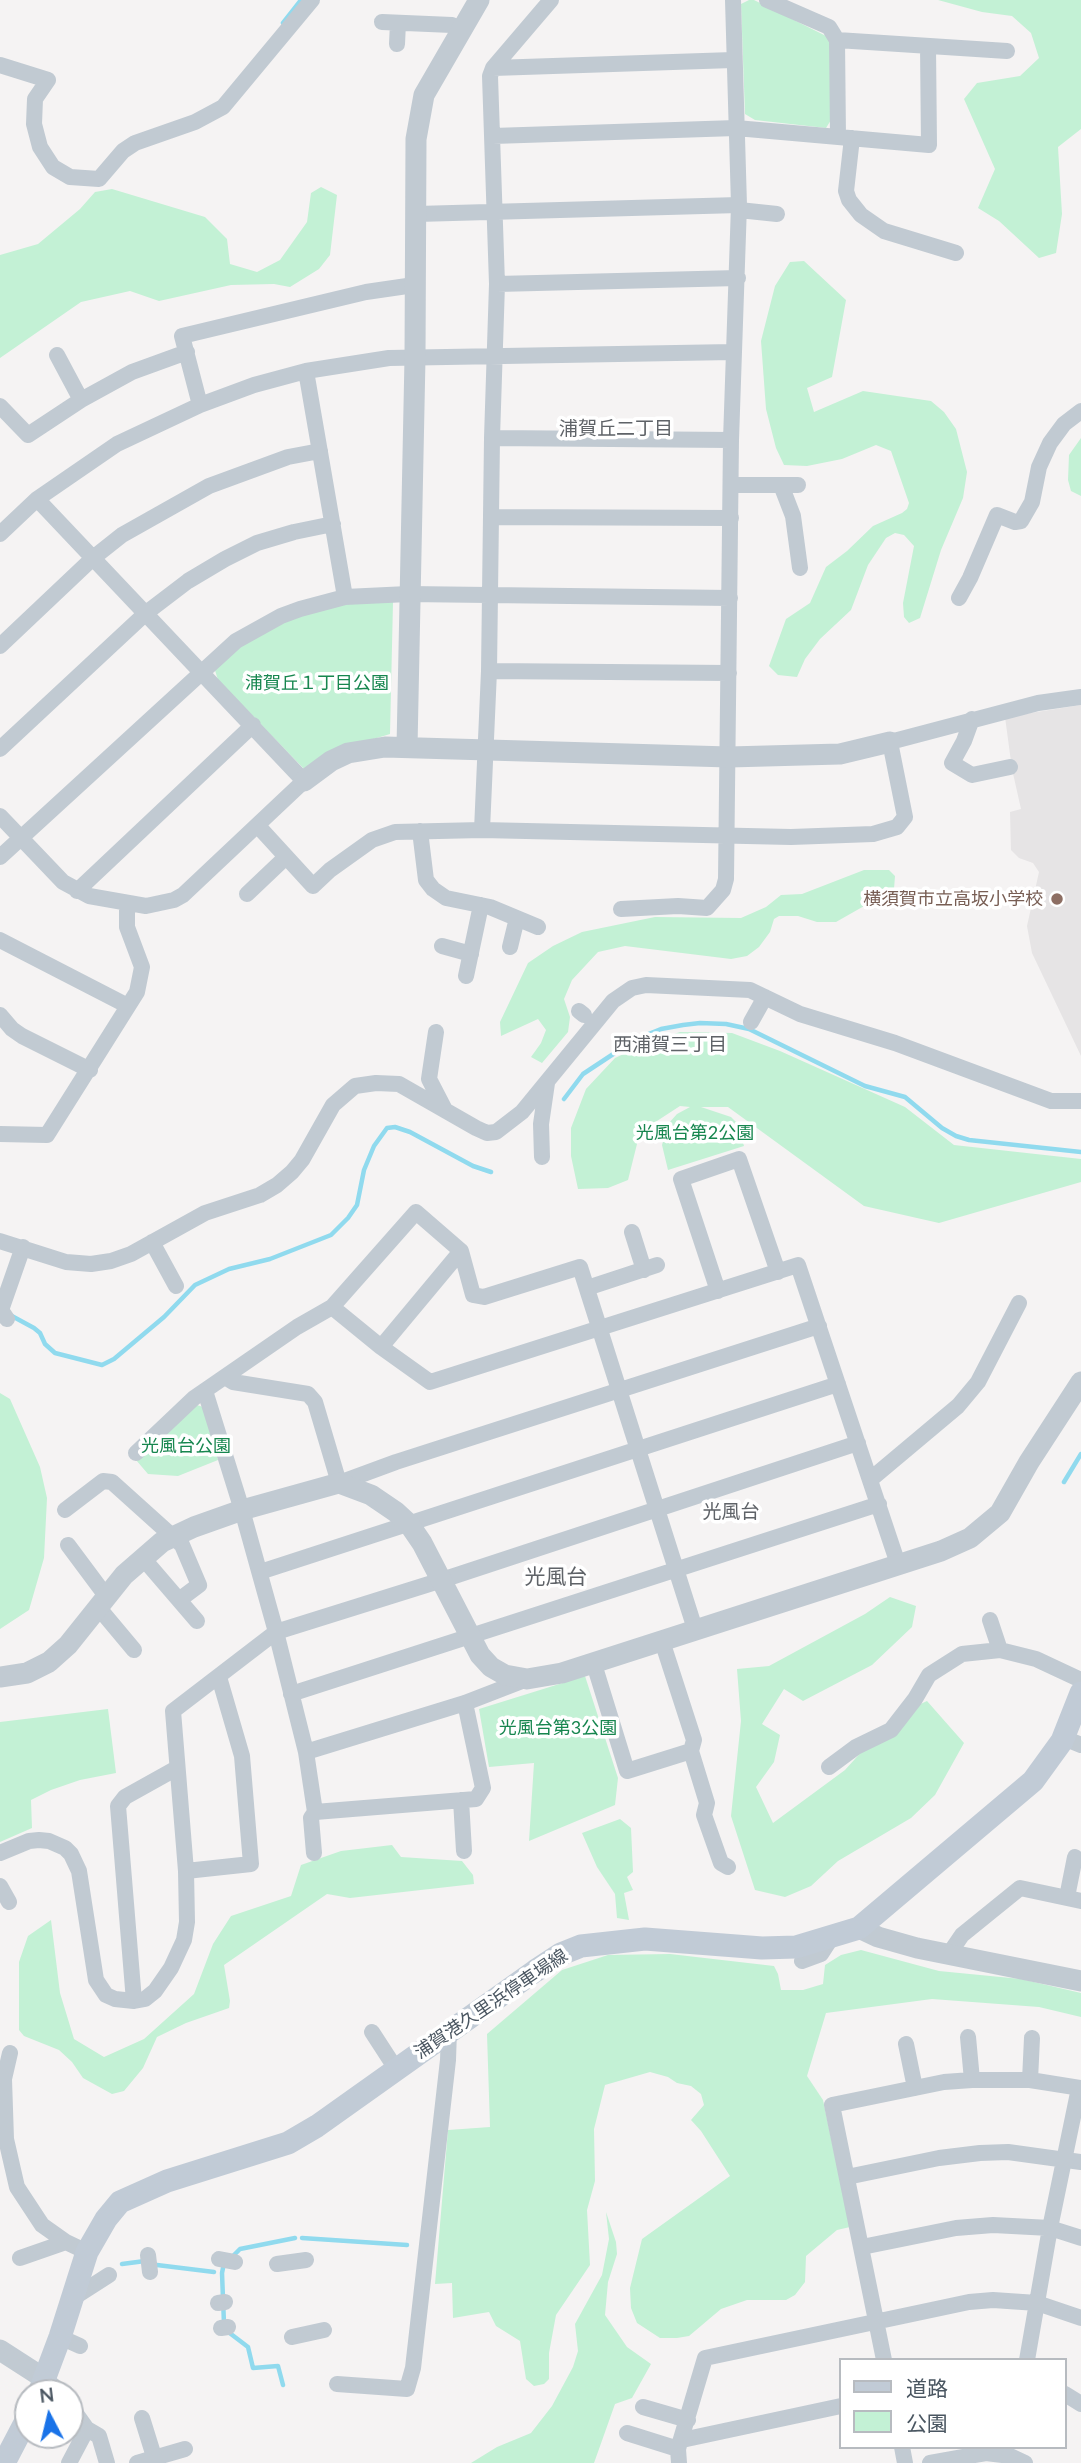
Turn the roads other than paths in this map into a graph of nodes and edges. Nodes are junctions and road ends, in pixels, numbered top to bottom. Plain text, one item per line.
1 (312, 0) edge
2 (479, 0) edge
3 (551, 0) edge
4 (733, 0) edge
5 (767, 0) edge
6 (382, 22) dead end
7 (398, 23) junction
8 (461, 29) junction
9 (838, 40) junction
10 (397, 44) dead end
11 (928, 46) junction
12 (1007, 51) dead end
13 (733, 60) junction
14 (0, 65) edge
15 (493, 68) junction
16 (736, 128) junction
17 (493, 136) junction
18 (845, 137) junction
19 (739, 208) junction
20 (495, 213) junction
21 (417, 214) junction
22 (777, 214) dead end
23 (956, 253) dead end
24 (738, 278) junction
25 (497, 284) junction
26 (414, 285) junction
27 (187, 352) junction
28 (733, 352) junction
29 (57, 355) dead end
30 (496, 356) junction
31 (415, 358) junction
32 (306, 371) junction
33 (81, 400) junction
34 (200, 405) junction
35 (0, 406) edge
36 (1081, 411) edge
37 (492, 438) junction
38 (731, 440) junction
39 (320, 450) junction
40 (731, 485) junction
41 (781, 485) junction
42 (798, 485) dead end
43 (37, 499) junction
44 (491, 517) junction
45 (731, 518) junction
46 (333, 524) junction
47 (0, 534) edge
48 (815, 545) dead end
49 (797, 548) junction
50 (93, 558) junction
51 (800, 568) dead end
52 (408, 594) junction
53 (490, 594) junction
54 (345, 597) junction
55 (959, 597) dead end
56 (730, 598) junction
57 (146, 613) junction
58 (0, 646) edge
59 (201, 671) junction
60 (489, 671) junction
61 (729, 673) junction
62 (1081, 697) edge
63 (972, 719) junction
64 (253, 725) junction
65 (890, 742) junction
66 (407, 747) junction
67 (0, 749) edge
68 (485, 749) junction
69 (729, 757) junction
70 (1010, 767) dead end
71 (304, 781) junction
72 (0, 816) edge
73 (258, 826) junction
74 (482, 830) junction
75 (419, 831) junction
76 (726, 836) junction
77 (22, 839) junction
78 (0, 857) edge
79 (286, 858) junction
80 (77, 891) junction
81 (247, 894) dead end
82 (127, 904) junction
83 (481, 905) junction
84 (621, 909) dead end
85 (517, 918) junction
86 (538, 927) dead end
87 (0, 940) edge
88 (442, 946) dead end
89 (510, 947) dead end
90 (471, 954) junction
91 (466, 976) dead end
92 (765, 997) junction
93 (128, 1006) junction
94 (0, 1015) edge
95 (751, 1022) dead end
96 (436, 1032) dead end
97 (90, 1070) junction
98 (547, 1083) junction
99 (1081, 1101) edge
100 (445, 1111) junction
101 (0, 1133) edge
102 (542, 1157) dead end
103 (632, 1232) dead end
104 (0, 1241) edge
105 (152, 1242) junction
106 (23, 1247) junction
107 (461, 1251) junction
108 (778, 1272) junction
109 (176, 1286) dead end
110 (587, 1288) junction
111 (718, 1291) junction
112 (1019, 1303) dead end
113 (332, 1307) junction
114 (7, 1319) dead end
115 (819, 1326) junction
116 (599, 1329) junction
117 (381, 1347) junction
118 (225, 1377) junction
119 (1081, 1382) edge
120 (838, 1384) junction
121 (619, 1390) junction
122 (205, 1391) junction
123 (858, 1443) junction
124 (638, 1450) junction
125 (136, 1452) dead end
126 (871, 1479) junction
127 (339, 1483) junction
128 (879, 1504) junction
129 (656, 1509) junction
130 (65, 1510) dead end
131 (242, 1510) junction
132 (409, 1524) junction
133 (174, 1535) junction
134 (68, 1545) dead end
135 (142, 1557) junction
136 (898, 1564) junction
137 (677, 1570) junction
138 (260, 1572) junction
139 (442, 1580) junction
140 (179, 1600) junction
141 (102, 1602) junction
142 (197, 1620) dead end
143 (990, 1620) dead end
144 (695, 1629) junction
145 (276, 1632) junction
146 (470, 1636) junction
147 (662, 1641) junction
148 (134, 1650) dead end
149 (999, 1650) junction
150 (594, 1664) junction
151 (219, 1676) junction
152 (0, 1677) edge
153 (527, 1679) junction
154 (1081, 1680) edge
155 (1081, 1693) edge
156 (291, 1694) junction
157 (465, 1703) junction
158 (1072, 1742) edge
159 (691, 1751) junction
160 (306, 1752) junction
161 (829, 1767) dead end
162 (177, 1768) junction
163 (461, 1800) junction
164 (314, 1812) junction
165 (464, 1851) dead end
166 (0, 1853) edge
167 (314, 1853) dead end
168 (1075, 1857) dead end
169 (728, 1867) dead end
170 (186, 1871) junction
171 (0, 1886) edge
172 (1074, 1899) edge
173 (9, 1902) dead end
174 (859, 1928) junction
175 (832, 1937) junction
176 (948, 1954) junction
177 (802, 1961) dead end
178 (1081, 1981) edge
179 (134, 2001) junction
180 (449, 2031) junction
181 (372, 2032) dead end
182 (968, 2037) dead end
183 (1032, 2038) dead end
184 (906, 2044) dead end
185 (10, 2053) dead end
186 (396, 2068) junction
187 (972, 2080) junction
188 (1030, 2080) junction
189 (915, 2088) junction
190 (1080, 2088) edge
191 (1074, 2160) edge
192 (847, 2177) junction
193 (1050, 2228) junction
194 (1081, 2238) edge
195 (66, 2242) junction
196 (862, 2247) junction
197 (87, 2252) junction
198 (148, 2255) dead end
199 (20, 2258) dead end
200 (306, 2260) dead end
201 (277, 2264) dead end
202 (150, 2272) dead end
203 (108, 2275) dead end
204 (70, 2300) junction
205 (1037, 2303) junction
206 (1081, 2318) edge
207 (876, 2322) junction
208 (324, 2330) dead end
209 (292, 2337) dead end
210 (0, 2350) edge
211 (884, 2358) edge
212 (1027, 2358) edge
213 (37, 2379) edge
214 (52, 2379) edge
215 (337, 2384) dead end
216 (643, 2407) dead end
217 (839, 2407) edge
218 (142, 2418) dead end
219 (688, 2420) junction
220 (84, 2426) edge
221 (87, 2430) junction
222 (627, 2433) dead end
223 (14, 2444) edge
224 (185, 2449) dead end
225 (680, 2451) edge
226 (155, 2460) edge
227 (4, 2463) edge
228 (69, 2463) edge
229 (107, 2463) edge
230 (137, 2463) edge
231 (930, 2463) edge
232 (1025, 2463) edge

1 - 14 street
2 - 8 street
3 - 15 street
4 - 13 street
5 - 9 street
6 - 7 street
7 - 8 street
7 - 10 street
8 - 21 street
9 - 11 street
9 - 18 street
11 - 12 street
11 - 18 street
13 - 15 street
13 - 16 street
15 - 17 street
16 - 17 street
16 - 18 street
16 - 19 street
17 - 20 street
18 - 23 street
19 - 20 street
19 - 22 street
19 - 24 street
20 - 21 street
20 - 25 street
21 - 26 street
24 - 25 street
24 - 28 street
25 - 30 street
26 - 27 street
26 - 31 street
27 - 33 street
27 - 34 street
28 - 30 street
28 - 38 street
29 - 33 street
30 - 31 street
30 - 37 street
31 - 32 street
31 - 52 street
32 - 34 street
32 - 39 street
33 - 35 street
34 - 43 street
36 - 55 street
37 - 38 street
37 - 44 street
38 - 40 street
39 - 46 street
39 - 50 street
40 - 41 street
40 - 45 street
41 - 42 street
41 - 49 street
43 - 47 street
43 - 50 street
44 - 45 street
44 - 53 street
45 - 56 street
46 - 54 street
46 - 57 street
48 - 49 street
49 - 51 street
50 - 57 street
50 - 58 street
52 - 53 street
52 - 54 street
52 - 66 street
53 - 56 street
53 - 60 street
54 - 59 street
56 - 61 street
57 - 59 street
57 - 67 street
59 - 64 street
59 - 77 street
60 - 61 street
60 - 68 street
61 - 69 street
62 - 63 street
63 - 65 street
63 - 70 street
64 - 71 street
64 - 80 street
65 - 69 street
65 - 76 street
66 - 68 street
66 - 71 street
68 - 69 street
68 - 74 street
69 - 76 street
71 - 73 street
72 - 77 street
73 - 79 street
73 - 82 street
74 - 75 street
74 - 76 street
75 - 79 street
75 - 83 street
76 - 84 street
77 - 78 street
77 - 80 street
79 - 81 street
80 - 82 street
82 - 93 street
83 - 85 street
83 - 90 street
85 - 86 street
85 - 89 street
87 - 93 street
88 - 90 street
90 - 91 street
92 - 95 street
92 - 98 street
92 - 99 street
93 - 97 street
94 - 97 street
96 - 100 street
97 - 101 street
98 - 100 street
98 - 102 street
100 - 105 street
103 - 110 street
104 - 106 street
105 - 106 street
105 - 109 street
106 - 114 street
107 - 110 street
107 - 113 street
107 - 117 street
108 - 111 street
108 - 111 street
108 - 115 street
110 - 116 street
111 - 116 street
112 - 126 street
113 - 117 street
113 - 118 street
115 - 120 street
115 - 121 street
116 - 117 street
116 - 121 street
118 - 122 street
118 - 127 street
119 - 136 street
120 - 123 street
120 - 124 street
121 - 124 street
121 - 127 street
122 - 125 street
122 - 131 street
123 - 126 street
123 - 129 street
124 - 129 street
124 - 132 street
126 - 128 street
127 - 131 street
127 - 132 street
128 - 136 street
128 - 137 street
129 - 137 street
129 - 139 street
130 - 133 street
131 - 133 street
131 - 138 street
132 - 138 street
132 - 139 street
133 - 135 street
133 - 140 street
134 - 141 street
135 - 140 street
135 - 141 street
136 - 144 street
137 - 144 street
137 - 146 street
138 - 145 street
139 - 145 street
139 - 146 street
140 - 142 street
141 - 148 street
141 - 152 street
143 - 149 street
144 - 147 street
145 - 151 street
145 - 156 street
146 - 153 street
146 - 156 street
147 - 150 street
147 - 159 street
149 - 154 street
149 - 161 street
150 - 153 street
150 - 159 street
151 - 162 street
151 - 170 street
153 - 157 street
155 - 158 main road, 浦賀港久里浜停車場線
156 - 160 street
157 - 160 street
157 - 163 street
158 - 174 main road, 浦賀港久里浜停車場線
159 - 169 street
160 - 164 street
162 - 170 street
162 - 179 street
163 - 164 street
163 - 165 street
164 - 167 street
166 - 179 street
168 - 172 street
170 - 179 street
171 - 173 street
172 - 176 street
174 - 175 main road, 浦賀港久里浜停車場線
174 - 176 street
175 - 177 street
175 - 180 main road, 浦賀港久里浜停車場線
176 - 178 street
180 - 186 main road, 浦賀港久里浜停車場線
180 - 215 street
181 - 186 street
182 - 187 street
183 - 188 street
184 - 189 street
185 - 195 street
186 - 197 main road, 浦賀港久里浜停車場線
187 - 188 street
187 - 189 street
188 - 190 street
189 - 192 street
190 - 191 street
191 - 192 street
191 - 193 street
192 - 196 street
193 - 194 street
193 - 196 street
193 - 205 street
195 - 197 street
195 - 199 street
196 - 207 street
197 - 204 main road, 浦賀港久里浜停車場線
198 - 202 street
200 - 201 street
203 - 204 street
204 - 214 main road, 浦賀港久里浜停車場線
205 - 206 street
205 - 207 street
205 - 212 street
207 - 211 street
207 - 219 street
208 - 209 street
210 - 213 street
216 - 219 street
217 - 225 street
218 - 226 street
219 - 225 street
220 - 221 street
221 - 228 street
221 - 229 street
222 - 225 street
223 - 227 main road
224 - 226 street
226 - 230 street
231 - 232 street

